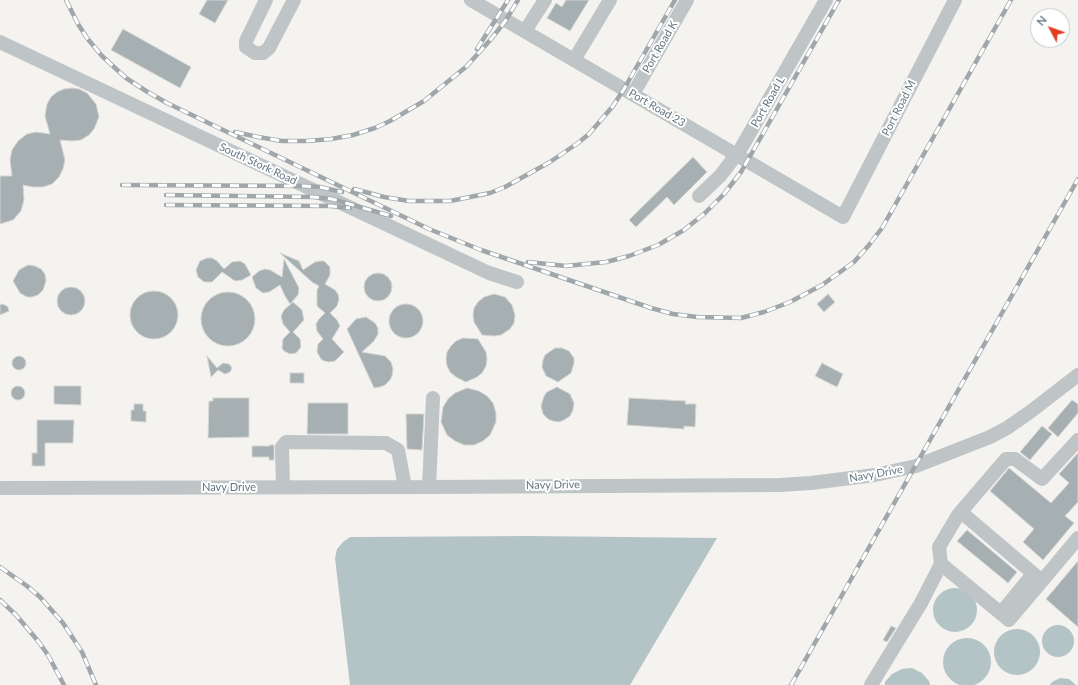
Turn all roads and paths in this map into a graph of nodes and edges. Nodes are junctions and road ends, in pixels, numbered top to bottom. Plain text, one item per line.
1 (266, 0) edge
2 (294, 0) edge
3 (470, 0) edge
4 (545, 0) edge
5 (610, 0) edge
6 (687, 0) edge
7 (826, 0) edge
8 (954, 0) edge
9 (525, 31) junction
10 (0, 42) edge
11 (574, 60) junction
12 (633, 94) junction
13 (737, 155) junction
14 (699, 196) dead end
15 (844, 217) joint
16 (516, 282) dead end
17 (1078, 375) edge
18 (433, 398) dead end
19 (1078, 440) edge
20 (283, 487) junction
21 (405, 487) junction
22 (429, 487) junction
23 (0, 488) edge
24 (961, 512) junction
25 (1078, 538) edge
26 (941, 564) junction
27 (1038, 578) junction
28 (871, 685) edge

1 - 2 street
3 - 9 street, Port Road 23
4 - 9 street
5 - 11 street
6 - 12 street, Port Road K
7 - 13 street, Port Road L
8 - 15 street, Port Road M
9 - 11 street, Port Road 23
10 - 16 street, South Stork Road
11 - 12 street, Port Road 23
12 - 13 street, Port Road 23
13 - 14 street, Port Road L
13 - 15 street, Port Road 23
17 - 22 street, Navy Drive
18 - 22 street
19 - 24 street
20 - 21 street, Navy Drive
20 - 21 street
20 - 23 street, Navy Drive
21 - 22 street, Navy Drive
24 - 26 street
24 - 27 street
25 - 27 street
26 - 27 street
26 - 28 street

